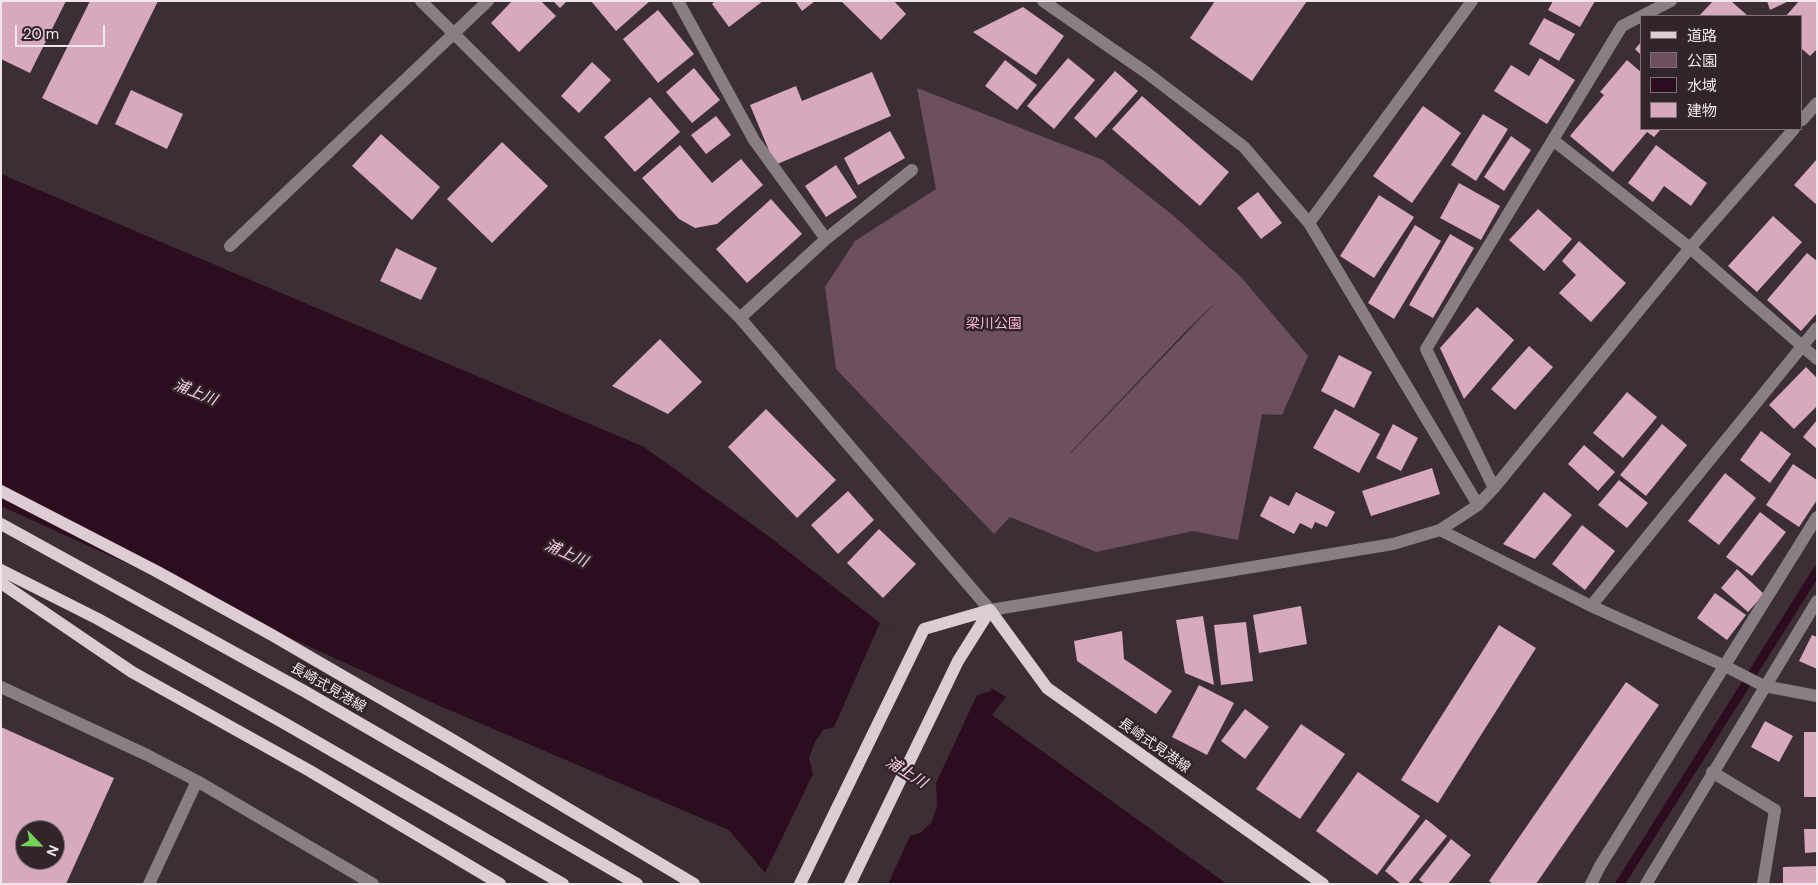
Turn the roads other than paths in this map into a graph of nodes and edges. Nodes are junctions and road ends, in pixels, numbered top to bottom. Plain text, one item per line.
1 (421, 1) edge
2 (488, 1) edge
3 (678, 1) edge
4 (1043, 1) edge
5 (1472, 1) edge
6 (1671, 1) edge
7 (1644, 15) edge
8 (1640, 17) edge
9 (454, 34) junction
10 (1817, 103) edge
11 (1803, 119) edge
12 (1793, 130) edge
13 (1553, 140) junction
14 (912, 170) dead end
15 (1309, 223) junction
16 (826, 239) junction
17 (230, 246) dead end
18 (1690, 248) junction
19 (740, 318) junction
20 (1817, 328) edge
21 (1802, 346) junction
22 (1817, 359) edge
23 (1494, 488) junction
24 (1, 491) edge
25 (1478, 505) junction
26 (1817, 517) edge
27 (1, 524) edge
28 (1440, 530) junction
29 (1, 570) edge
30 (1, 583) edge
31 (1817, 601) edge
32 (1591, 606) junction
33 (990, 610) junction
34 (1725, 666) junction
35 (1764, 686) junction
36 (1, 687) edge
37 (1817, 696) edge
38 (1712, 772) junction
39 (197, 781) junction
40 (149, 884) edge
41 (373, 884) edge
42 (500, 884) edge
43 (563, 884) edge
44 (637, 884) edge
45 (694, 884) edge
46 (800, 884) edge
47 (850, 884) edge
48 (1323, 884) edge
49 (1591, 884) edge
50 (1646, 884) edge
51 (1763, 884) edge

1 - 9 street
2 - 9 street
3 - 16 street
4 - 15 street
5 - 15 street
6 - 7 street
8 - 13 street
9 - 17 street
9 - 19 street
10 - 11 street
12 - 18 street
13 - 18 street
13 - 23 street
14 - 16 street
15 - 25 street
16 - 19 street
18 - 21 street
18 - 23 street
19 - 33 street
20 - 21 street
21 - 22 street
21 - 32 street
23 - 25 street
24 - 45 main road
25 - 28 street
26 - 34 street
27 - 44 main road, 長崎式見港線
28 - 32 street
28 - 33 street
29 - 43 main road
30 - 42 main road
31 - 35 street
32 - 34 street
33 - 46 main road
33 - 47 main road
33 - 48 main road, 長崎式見港線
34 - 35 street
34 - 49 street
35 - 37 street
35 - 38 street
36 - 39 street
38 - 50 street
38 - 51 street
39 - 40 street
39 - 41 street

